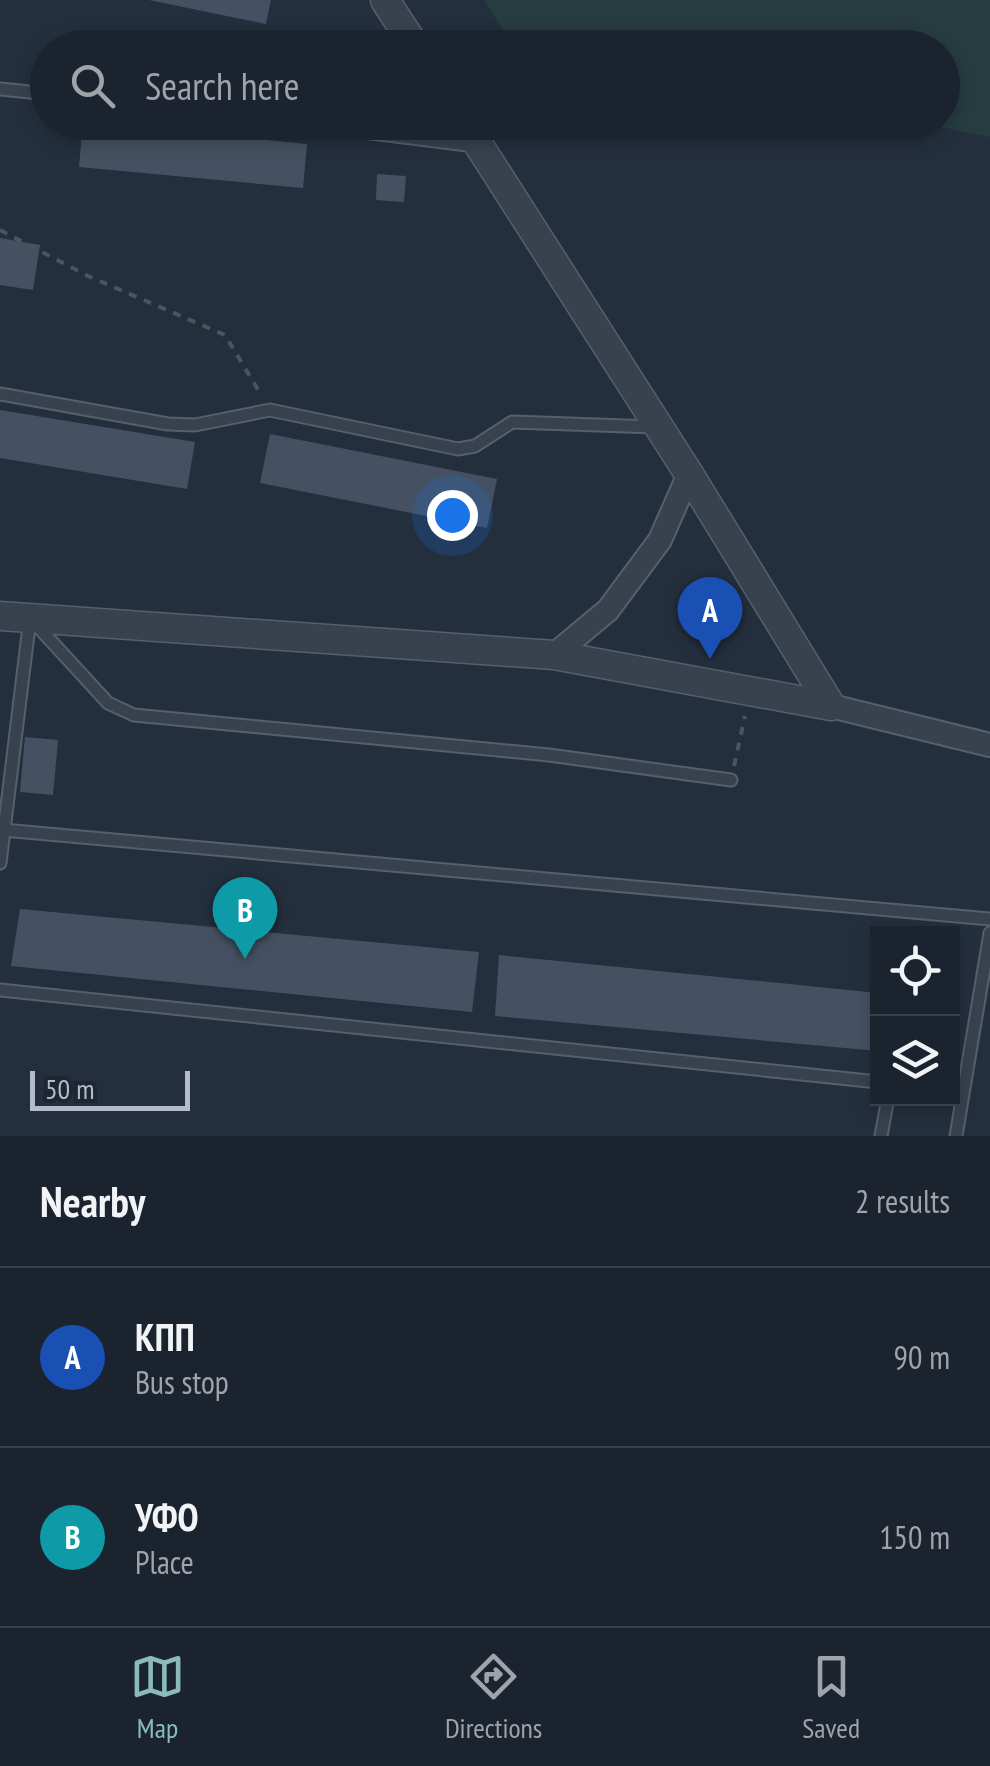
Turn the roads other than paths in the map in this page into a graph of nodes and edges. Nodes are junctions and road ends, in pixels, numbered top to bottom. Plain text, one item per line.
1 (386, 0) edge
2 (405, 30) edge
3 (1, 89) edge
4 (30, 92) edge
5 (476, 140) edge
6 (0, 394) edge
7 (659, 428) junction
8 (689, 474) junction
9 (0, 616) edge
10 (30, 618) junction
11 (554, 655) junction
12 (832, 706) junction
13 (990, 745) edge
14 (731, 780) road end
15 (3, 830) junction
16 (0, 864) edge
17 (990, 919) edge
18 (990, 933) edge
19 (0, 990) edge
20 (972, 1036) junction
21 (990, 1039) edge
22 (870, 1081) edge
23 (960, 1081) edge
24 (887, 1106) edge
25 (957, 1106) edge
26 (881, 1136) edge
27 (956, 1136) edge

1 - 2 street
3 - 4 lane
5 - 7 street
6 - 7 lane
7 - 8 street
8 - 11 street
8 - 12 street
9 - 10 street
10 - 11 street
10 - 14 lane
10 - 15 lane
11 - 12 street
12 - 13 street
15 - 16 lane
15 - 17 lane
18 - 20 lane
19 - 22 lane
20 - 21 lane
20 - 23 lane
24 - 26 lane
25 - 27 lane

